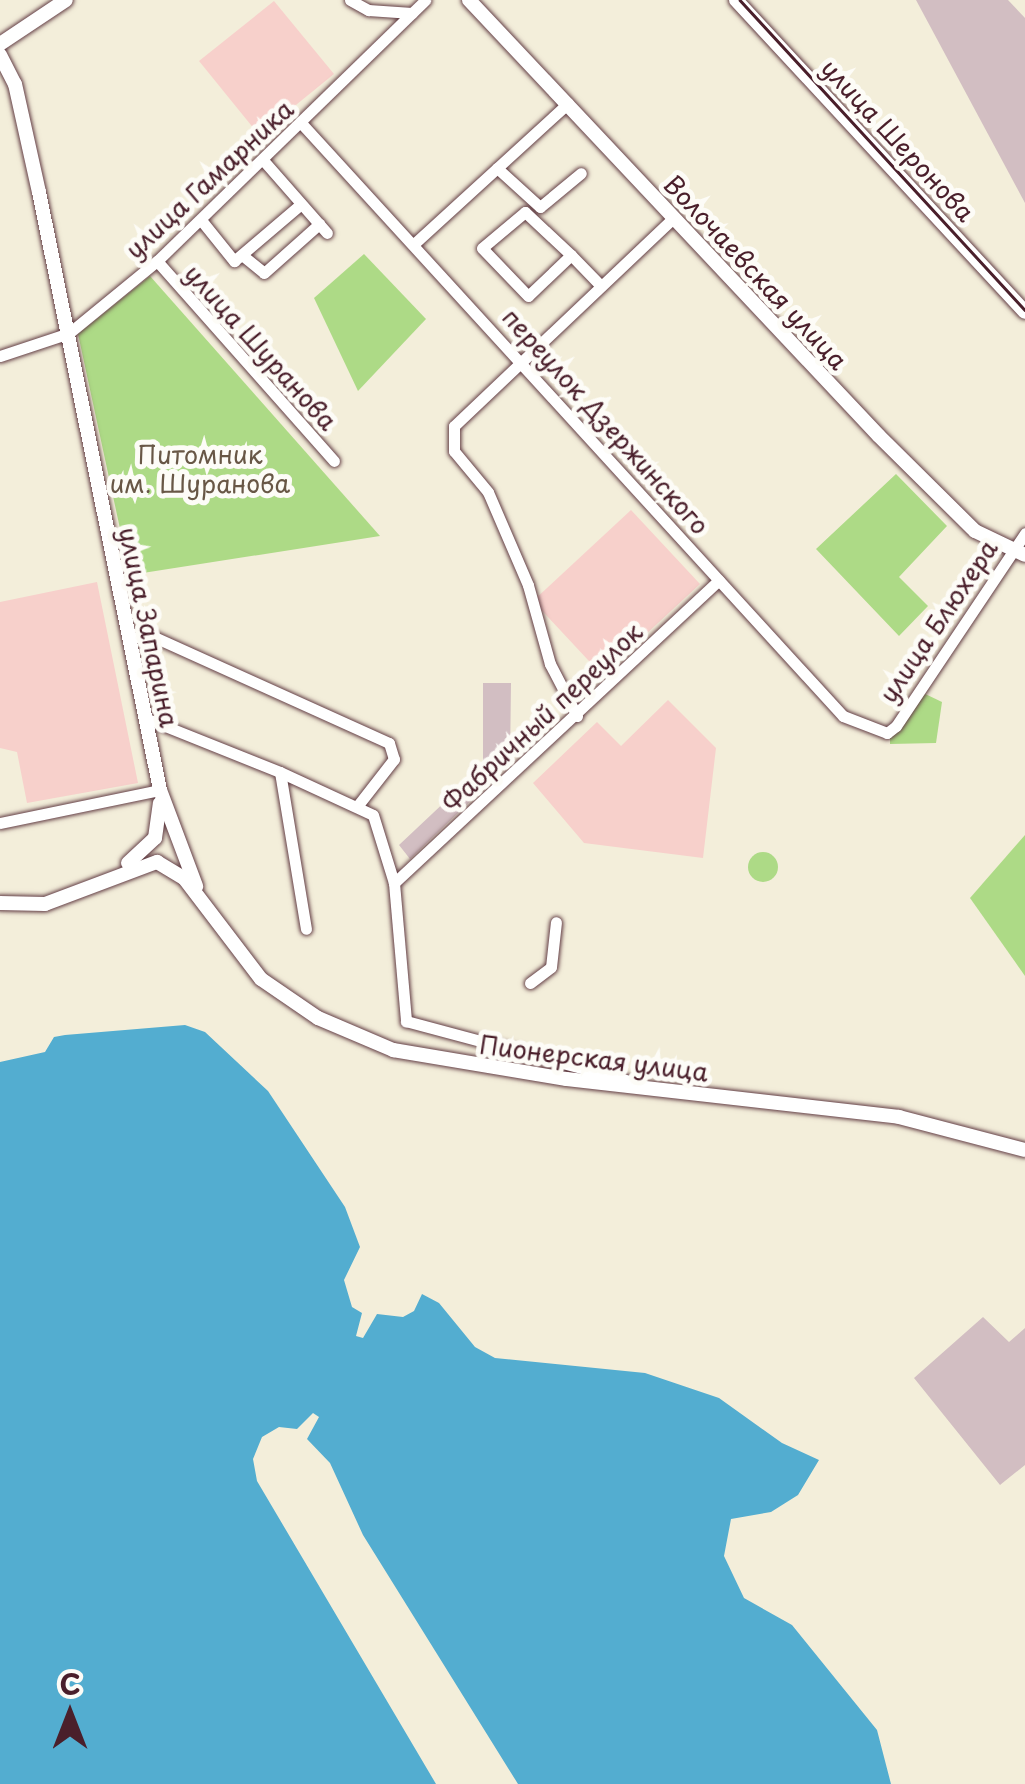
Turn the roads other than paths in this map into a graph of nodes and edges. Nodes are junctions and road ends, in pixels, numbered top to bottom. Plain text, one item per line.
1 (66, 0) edge
2 (350, 0) edge
3 (425, 0) edge
4 (469, 0) edge
5 (736, 0) edge
6 (412, 13) junction
7 (0, 44) edge
8 (0, 56) edge
9 (568, 103) junction
10 (302, 124) junction
11 (263, 160) junction
12 (498, 168) junction
13 (581, 173) dead end
14 (301, 204) junction
15 (674, 217) junction
16 (201, 220) junction
17 (416, 242) junction
18 (242, 255) junction
19 (571, 255) junction
20 (157, 261) junction
21 (601, 286) junction
22 (1025, 312) edge
23 (66, 333) junction
24 (0, 356) edge
25 (520, 358) junction
26 (334, 461) dead end
27 (1025, 533) edge
28 (1018, 553) edge
29 (719, 580) junction
30 (129, 638) junction
31 (577, 716) junction
32 (145, 718) junction
33 (887, 733) joint
34 (280, 772) junction
35 (160, 790) junction
36 (359, 804) junction
37 (0, 823) edge
38 (98, 881) junction
39 (394, 883) junction
40 (0, 903) edge
41 (206, 910) junction
42 (556, 922) dead end
43 (306, 929) dead end
44 (530, 983) dead end
45 (653, 1086) junction
46 (1025, 1150) edge

1 - 7 main road
2 - 6 street
3 - 6 street, улица Гамарника
4 - 9 main road, Волочаевская улица
5 - 22 main road, улица Шеронова
6 - 10 street, улица Гамарника
8 - 23 main road, улица Запарина
9 - 12 street
9 - 15 main road, Волочаевская улица
10 - 11 street, улица Гамарника
10 - 17 street, переулок Дзержинского
11 - 14 street
11 - 16 street, улица Гамарника
12 - 13 street
12 - 17 street
14 - 18 street
14 - 18 street
15 - 21 street
15 - 28 main road, Волочаевская улица
16 - 18 street
16 - 20 street, улица Гамарника
17 - 25 street, переулок Дзержинского
19 - 19 street
19 - 21 street
20 - 23 street, улица Гамарника
20 - 26 street, улица Шуранова
21 - 25 street
23 - 24 street, улица Гамарника
23 - 30 main road, улица Запарина
25 - 29 street, переулок Дзержинского
25 - 31 street
27 - 28 street, улица Блюхера
28 - 33 street, улица Блюхера
29 - 31 street, Фабричный переулок
29 - 33 street, переулок Дзержинского
30 - 32 main road, улица Запарина
30 - 36 street
31 - 39 street, Фабричный переулок
32 - 34 street
32 - 35 main road, улица Запарина
34 - 36 street
34 - 43 street
35 - 37 street
35 - 38 main road
35 - 41 main road, улица Запарина
36 - 39 street
38 - 40 main road
38 - 41 main road, Пионерская улица
39 - 45 street
41 - 45 main road, Пионерская улица
42 - 44 street
45 - 46 main road, Пионерская улица

